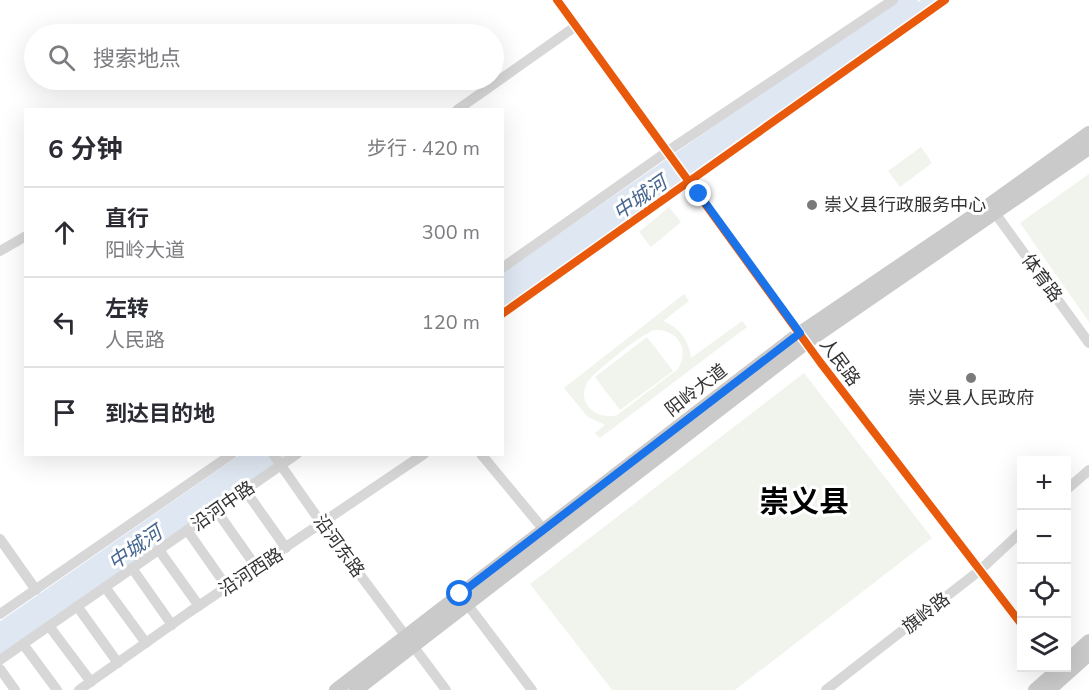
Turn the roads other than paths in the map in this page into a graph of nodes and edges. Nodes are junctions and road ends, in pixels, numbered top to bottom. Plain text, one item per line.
1 (557, 0) edge
2 (893, 0) edge
3 (945, 0) edge
4 (576, 26) junction
5 (504, 77) edge
6 (485, 90) edge
7 (460, 108) edge
8 (1089, 133) edge
9 (1089, 148) edge
10 (671, 155) junction
11 (689, 179) junction
12 (995, 213) junction
13 (24, 237) edge
14 (0, 251) edge
15 (504, 267) edge
16 (504, 313) edge
17 (803, 338) junction
18 (1089, 343) edge
19 (229, 456) edge
20 (421, 456) edge
21 (483, 456) edge
22 (277, 460) edge
23 (1089, 470) edge
24 (1071, 486) edge
25 (245, 490) junction
26 (216, 510) junction
27 (322, 524) junction
28 (187, 530) junction
29 (544, 530) junction
30 (1017, 536) edge
31 (0, 539) edge
32 (286, 549) junction
33 (159, 550) junction
34 (132, 568) junction
35 (257, 568) junction
36 (979, 571) junction
37 (105, 587) junction
38 (227, 588) junction
39 (36, 590) junction
40 (467, 604) junction
41 (77, 606) junction
42 (199, 606) junction
43 (0, 614) edge
44 (1017, 619) edge
45 (172, 625) junction
46 (49, 626) junction
47 (1089, 641) edge
48 (410, 642) junction
49 (146, 643) junction
50 (23, 644) junction
51 (1089, 654) edge
52 (1071, 659) edge
53 (0, 660) edge
54 (118, 663) junction
55 (1071, 664) edge
56 (0, 669) edge
57 (1057, 672) edge
58 (1059, 672) edge
59 (91, 682) junction
60 (15, 690) edge
61 (57, 690) edge
62 (79, 690) edge
63 (336, 690) edge
64 (356, 690) edge
65 (446, 690) edge
66 (532, 690) edge
67 (826, 690) edge
68 (1035, 690) edge
69 (1049, 690) edge

1 - 4 street, 人民路
2 - 10 street
3 - 11 street
4 - 5 street
4 - 10 street, 人民路
6 - 7 street
8 - 17 main road, 阳岭大道
9 - 12 main road, 阳岭大道
10 - 11 street, 人民路
10 - 15 street
11 - 16 street
11 - 17 street, 人民路
12 - 17 main road, 阳岭大道
12 - 18 street, 体育路
13 - 14 street
17 - 29 main road, 阳岭大道
17 - 36 street, 人民路
17 - 40 main road, 阳岭大道
19 - 39 street
20 - 27 street, 沿河西路
21 - 29 street
22 - 25 street, 沿河中路
22 - 27 street, 沿河东路
23 - 24 street
25 - 26 street, 沿河中路
25 - 32 street
26 - 28 street, 沿河中路
26 - 35 street
27 - 32 street, 沿河西路
27 - 48 street, 沿河东路
28 - 33 street, 沿河中路
28 - 38 street
29 - 48 main road, 阳岭大道
30 - 36 street, 旗岭路
31 - 39 street
32 - 35 street, 沿河西路
33 - 34 street, 沿河中路
33 - 42 street
34 - 37 street, 沿河中路
34 - 45 street
35 - 38 street, 沿河西路
36 - 44 street, 人民路
36 - 67 street, 旗岭路
37 - 41 street, 沿河中路
37 - 49 street
38 - 42 street, 沿河西路
39 - 43 street
40 - 48 main road, 阳岭大道
40 - 66 street
41 - 46 street, 沿河中路
41 - 54 street
42 - 45 street, 沿河西路
45 - 49 street, 沿河西路
46 - 50 street, 沿河中路
46 - 59 street
47 - 52 main road
48 - 63 main road, 阳岭大道
48 - 64 main road, 阳岭大道
48 - 65 street, 沿河东路
49 - 54 street, 沿河西路
50 - 53 street, 沿河中路
50 - 61 street
51 - 55 main road
54 - 59 street, 沿河西路
56 - 60 street
57 - 68 main road
58 - 69 main road
59 - 62 street, 沿河西路

